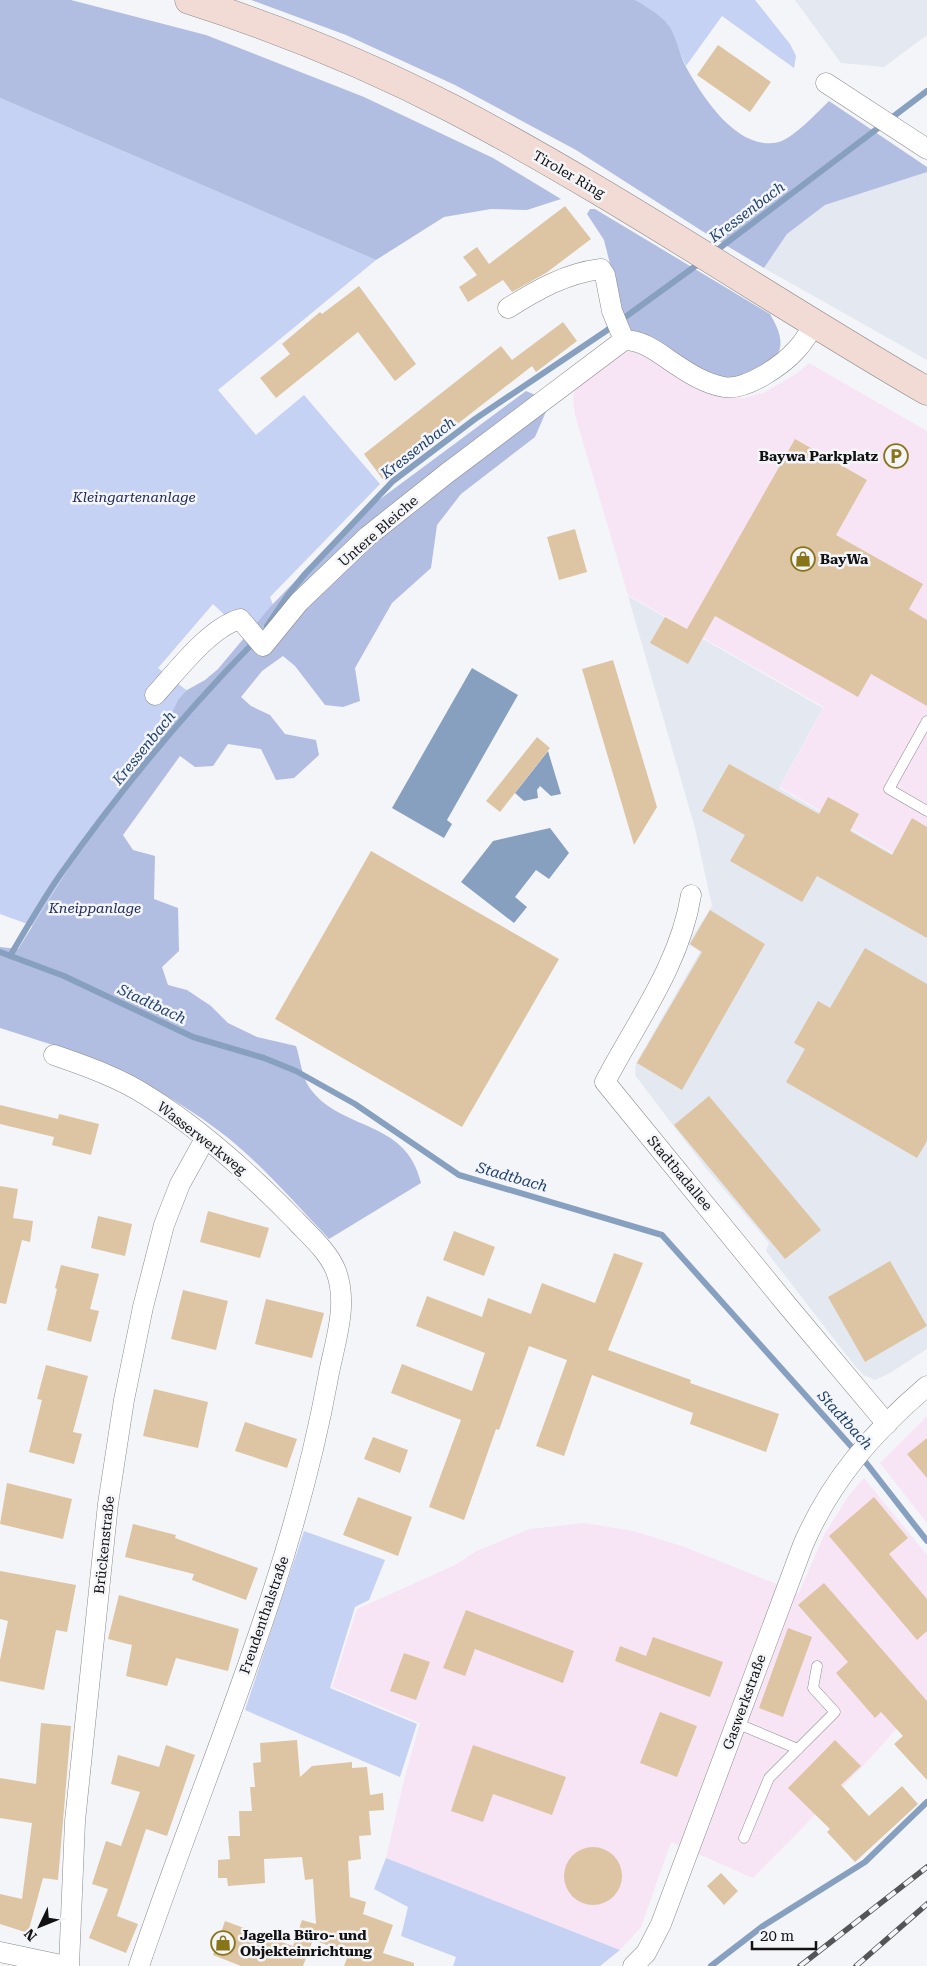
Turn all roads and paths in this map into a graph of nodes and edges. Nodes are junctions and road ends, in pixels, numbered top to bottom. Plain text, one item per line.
1 (189, 0) edge
2 (826, 83) dead end
3 (927, 149) edge
4 (508, 308) dead end
5 (815, 324) junction
6 (619, 329) junction
7 (927, 391) edge
8 (155, 695) dead end
9 (927, 721) edge
10 (927, 811) edge
11 (691, 895) dead end
12 (54, 1055) dead end
13 (205, 1139) junction
14 (327, 1255) joint
15 (927, 1386) edge
16 (886, 1424) junction
17 (817, 1666) dead end
18 (736, 1723) junction
19 (798, 1749) junction
20 (744, 1838) dead end
21 (0, 1952) edge
22 (68, 1966) edge
23 (139, 1966) edge
24 (633, 1966) edge

1 - 5 main road, Tiroler Ring
2 - 3 street
4 - 6 street
5 - 6 street
5 - 7 main road, Tiroler Ring
6 - 8 street, Untere Bleiche
9 - 10 lane
11 - 16 street, Stadtbadallee
12 - 13 street, Wasserwerkweg
13 - 14 street, Wasserwerkweg
13 - 22 street, Brückenstraße
14 - 23 street, Freudenthalstraße
15 - 16 street, Gaswerkstraße
16 - 18 street, Gaswerkstraße
17 - 19 lane
18 - 19 lane
18 - 24 street, Gaswerkstraße
19 - 20 lane
21 - 22 street

